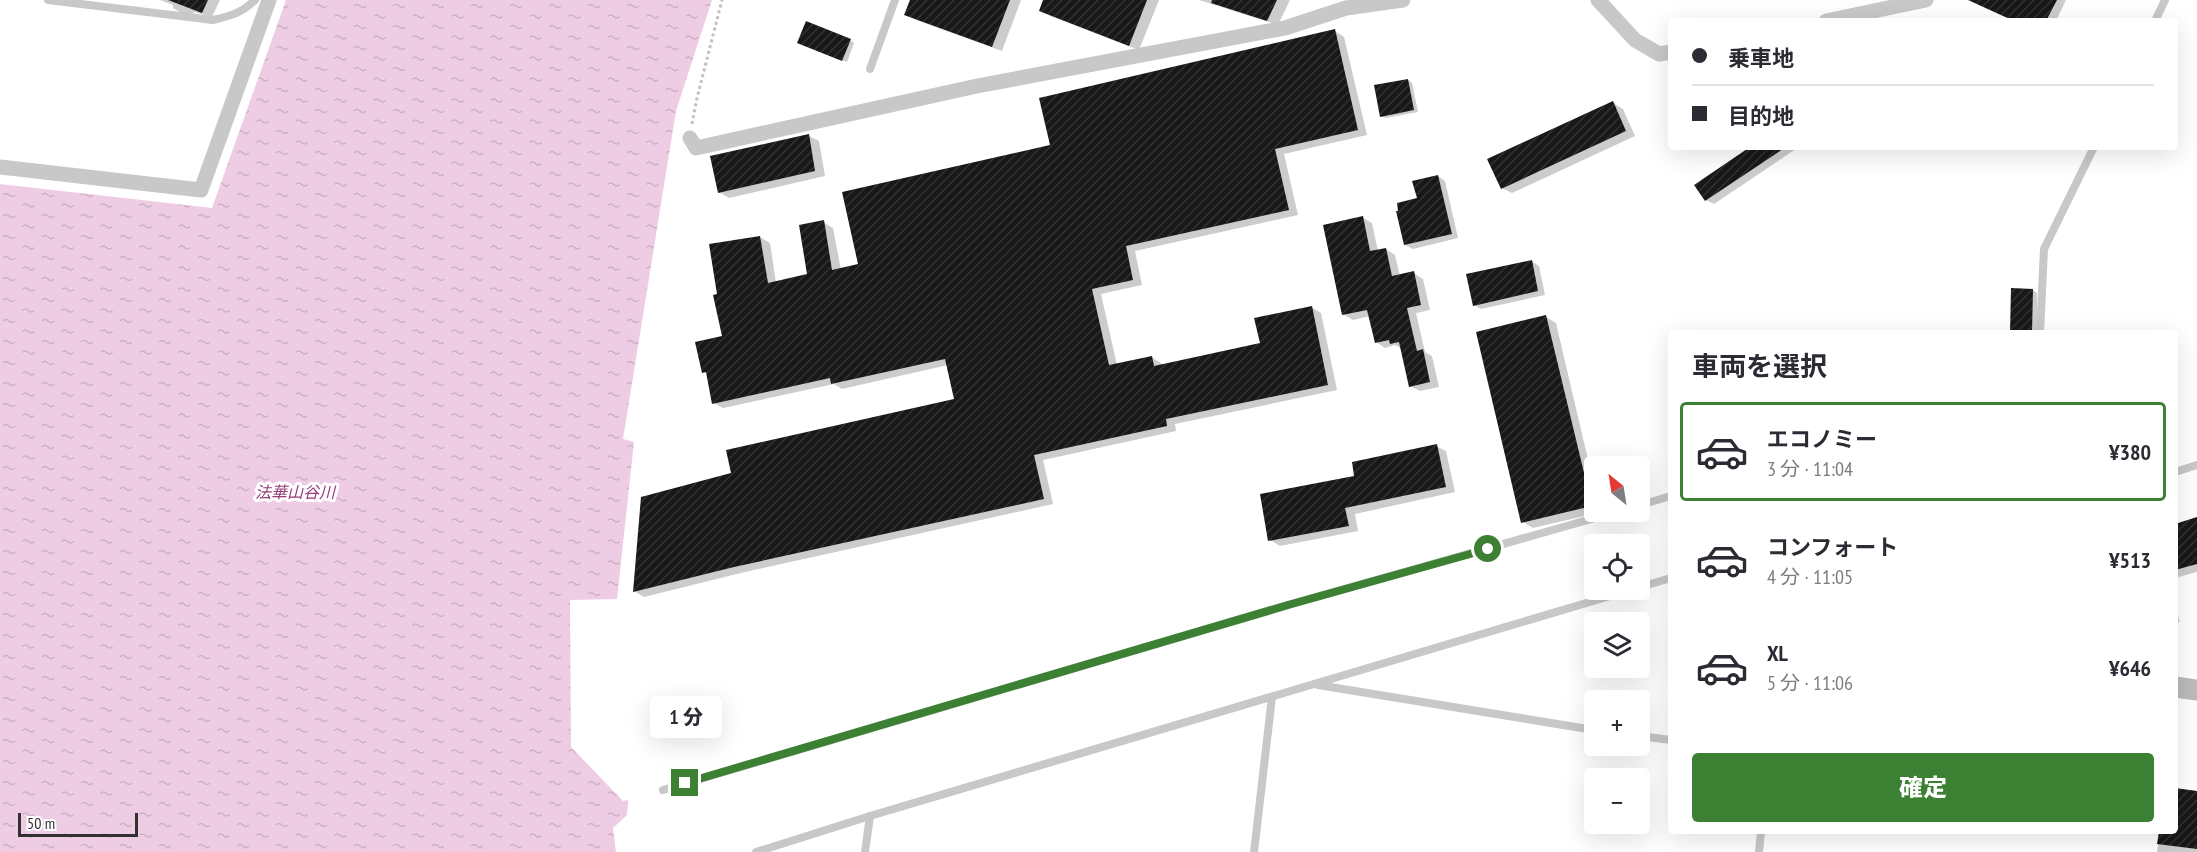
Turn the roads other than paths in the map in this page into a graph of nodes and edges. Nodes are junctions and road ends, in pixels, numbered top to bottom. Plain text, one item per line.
1 (48, 0) edge
2 (255, 0) edge
3 (268, 0) edge
4 (895, 0) edge
5 (1404, 0) edge
6 (1598, 0) edge
7 (1926, 0) edge
8 (2165, 0) edge
9 (1840, 18) edge
10 (2156, 18) edge
11 (1668, 52) edge
12 (870, 69) dead end
13 (690, 138) road end
14 (2093, 150) edge
15 (0, 167) edge
16 (2040, 330) edge
17 (2197, 465) edge
18 (2178, 471) edge
19 (1668, 496) edge
20 (1650, 502) edge
21 (1584, 521) edge
22 (1668, 579) edge
23 (1650, 584) edge
24 (1596, 600) edge
25 (1313, 684) junction
26 (2178, 687) edge
27 (2197, 690) edge
28 (1272, 697) junction
29 (1584, 728) edge
30 (1650, 737) edge
31 (1668, 740) edge
32 (663, 790) dead end
33 (870, 816) junction
34 (1761, 834) edge
35 (756, 852) edge
36 (865, 852) edge
37 (1254, 852) edge
38 (1760, 852) edge

1 - 2 lane
3 - 15 street
4 - 12 lane
5 - 13 street
6 - 11 street
7 - 9 street
8 - 10 lane
14 - 16 lane
17 - 18 lane
19 - 20 lane
21 - 32 lane
22 - 23 lane
24 - 25 lane
25 - 28 lane
25 - 29 lane
26 - 27 street
28 - 33 lane
28 - 37 lane
30 - 31 lane
33 - 35 lane
33 - 36 lane
34 - 38 lane

